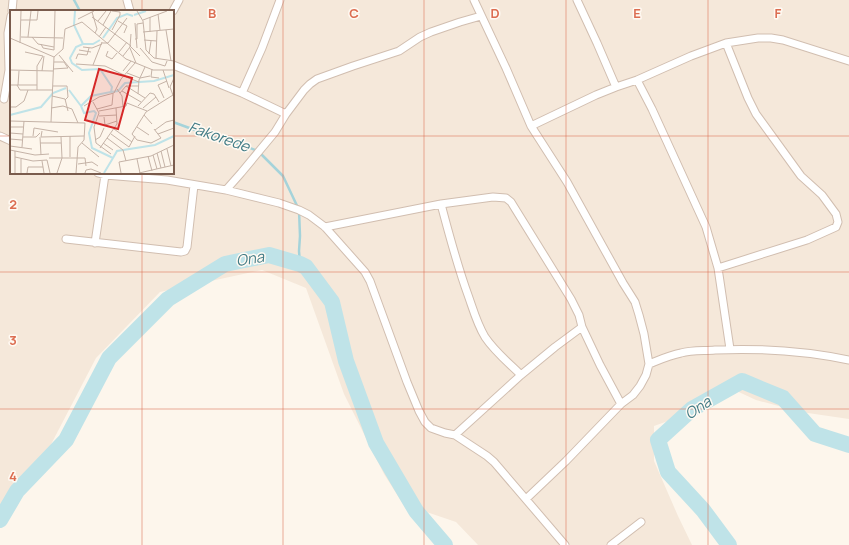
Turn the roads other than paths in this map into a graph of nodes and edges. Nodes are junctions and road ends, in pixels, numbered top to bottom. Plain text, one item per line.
1 (13, 0) edge
2 (127, 0) edge
3 (179, 0) edge
4 (280, 0) edge
5 (474, 0) edge
6 (577, 0) edge
7 (12, 10) edge
8 (130, 10) edge
9 (174, 10) edge
10 (481, 16) junction
11 (10, 22) edge
12 (726, 43) junction
13 (849, 61) edge
14 (174, 65) edge
15 (637, 80) junction
16 (616, 87) junction
17 (242, 93) junction
18 (4, 99) dead end
19 (286, 114) junction
20 (531, 126) junction
21 (0, 136) edge
22 (10, 141) edge
23 (102, 174) edge
24 (194, 185) junction
25 (226, 190) junction
26 (441, 204) junction
27 (325, 227) junction
28 (66, 239) dead end
29 (95, 243) junction
30 (718, 268) junction
31 (582, 327) junction
32 (730, 349) junction
33 (849, 360) edge
34 (649, 364) junction
35 (521, 375) junction
36 (621, 404) junction
37 (455, 435) junction
38 (526, 499) junction
39 (641, 522) dead end
40 (565, 545) edge
41 (611, 545) edge

1 - 7 street
2 - 8 street
3 - 9 street
4 - 17 street
5 - 10 street
6 - 16 street
10 - 19 street
10 - 20 street
11 - 18 street
12 - 13 street
12 - 15 street
12 - 30 street
14 - 17 street
15 - 16 street
15 - 30 street
16 - 20 street
17 - 19 street
19 - 25 street
20 - 34 street
21 - 22 street
23 - 24 street
23 - 29 street
24 - 25 street
24 - 29 street
25 - 27 street
26 - 27 street
26 - 31 street
26 - 35 street
27 - 37 street
28 - 29 street
30 - 32 street
31 - 35 street
31 - 36 street
32 - 33 street
32 - 34 street
34 - 36 street
35 - 37 street
36 - 38 street
37 - 38 street
38 - 40 street
39 - 41 street

